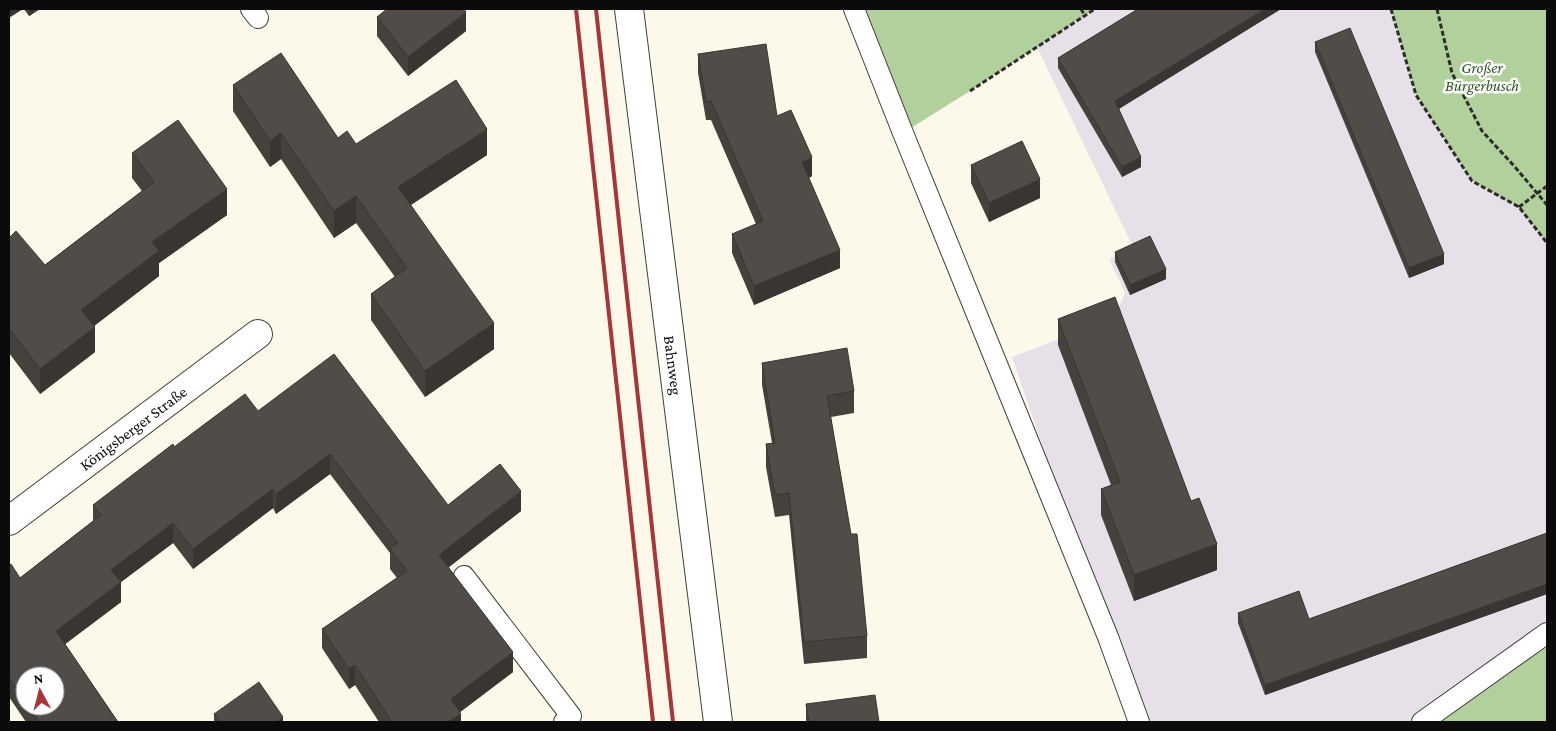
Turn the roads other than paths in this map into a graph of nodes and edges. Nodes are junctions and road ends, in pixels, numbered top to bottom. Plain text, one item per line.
1 (629, 9) edge
2 (854, 9) edge
3 (258, 334) dead end
4 (9, 521) edge
5 (464, 576) dead end
6 (1547, 633) edge
7 (564, 722) edge
8 (718, 722) edge
9 (1139, 722) edge
10 (1422, 722) edge

1 - 8 street, Bahnweg
2 - 9 lane
3 - 4 street, Königsberger Straße
5 - 7 lane
6 - 10 lane

